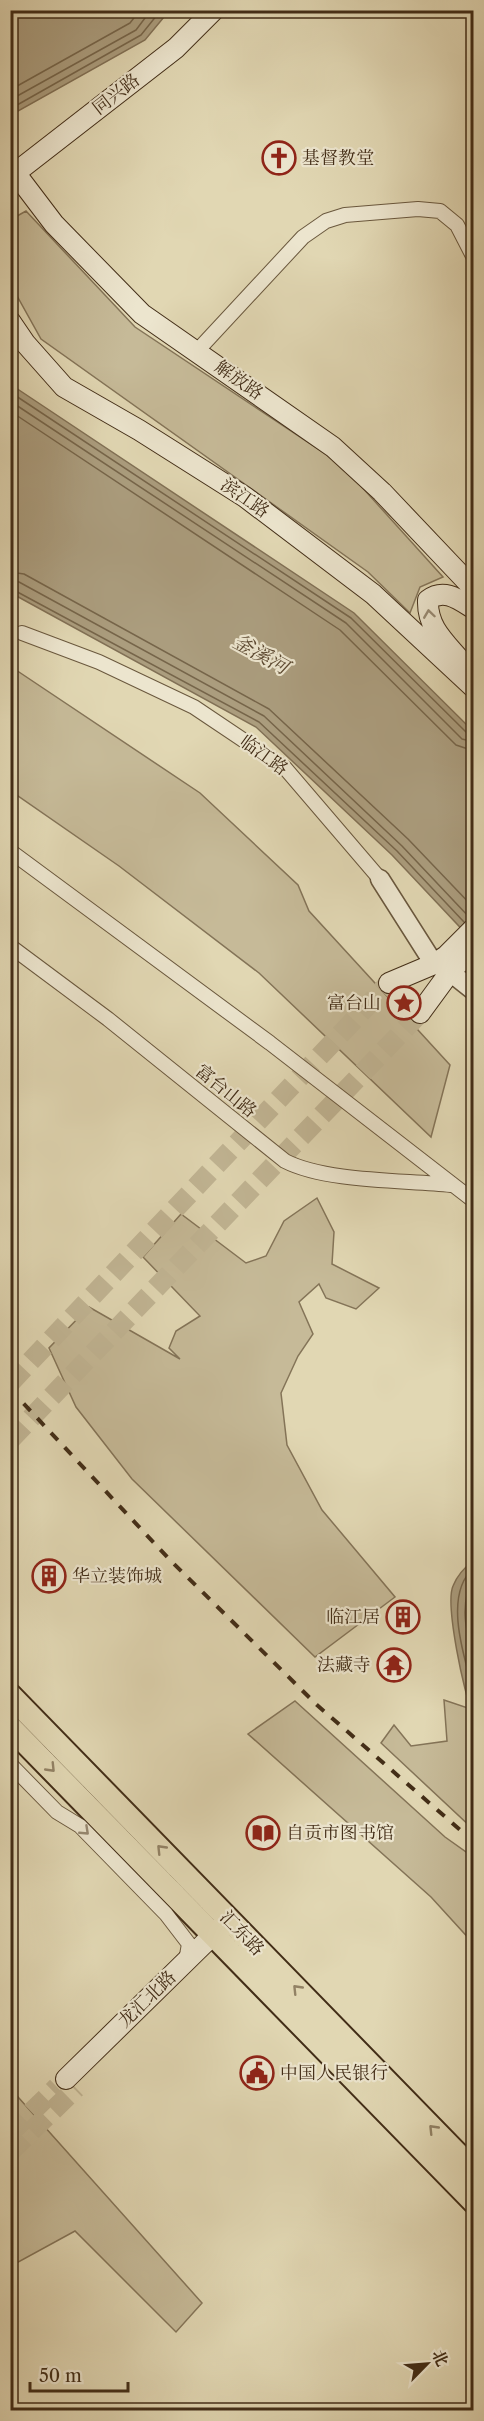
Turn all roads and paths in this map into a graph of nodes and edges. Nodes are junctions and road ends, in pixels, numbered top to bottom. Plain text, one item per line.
1 (214, 10) edge
2 (12, 172) edge
3 (474, 258) edge
4 (10, 321) edge
5 (198, 350) junction
6 (474, 589) edge
7 (474, 609) edge
8 (22, 633) dead end
9 (474, 677) edge
10 (474, 688) edge
11 (10, 851) edge
12 (380, 879) joint
13 (474, 928) edge
14 (10, 946) edge
15 (474, 948) edge
16 (446, 965) junction
17 (389, 983) tunnel mouth
18 (474, 991) edge
19 (420, 1013) tunnel mouth
20 (451, 1185) junction
21 (474, 1201) edge
22 (10, 1695) edge
23 (10, 1726) edge
24 (10, 1764) edge
25 (226, 1932) junction
26 (186, 1961) junction
27 (474, 2171) edge
28 (474, 2202) edge

1 - 2 main road, 同兴路
2 - 5 main road, 解放路
3 - 5 street
4 - 10 main road, 滨江路
5 - 6 main road, 解放路
9 -> 7 main road
8 - 12 street, 临江路
11 - 20 street
12 - 16 street, 临江路
13 - 16 main road
14 - 20 street, 富台山路
15 - 16 main road
16 - 17 main road
16 - 18 street, 临江路
16 - 19 main road
20 - 21 street
25 -> 22 main road, 汇东路
23 -> 25 main road, 汇东路
24 -> 26 street
25 - 26 main road, 龙汇北路
25 - 26 main road, 龙汇北路
27 -> 25 main road, 汇东路
25 - 28 main road, 汇东路

